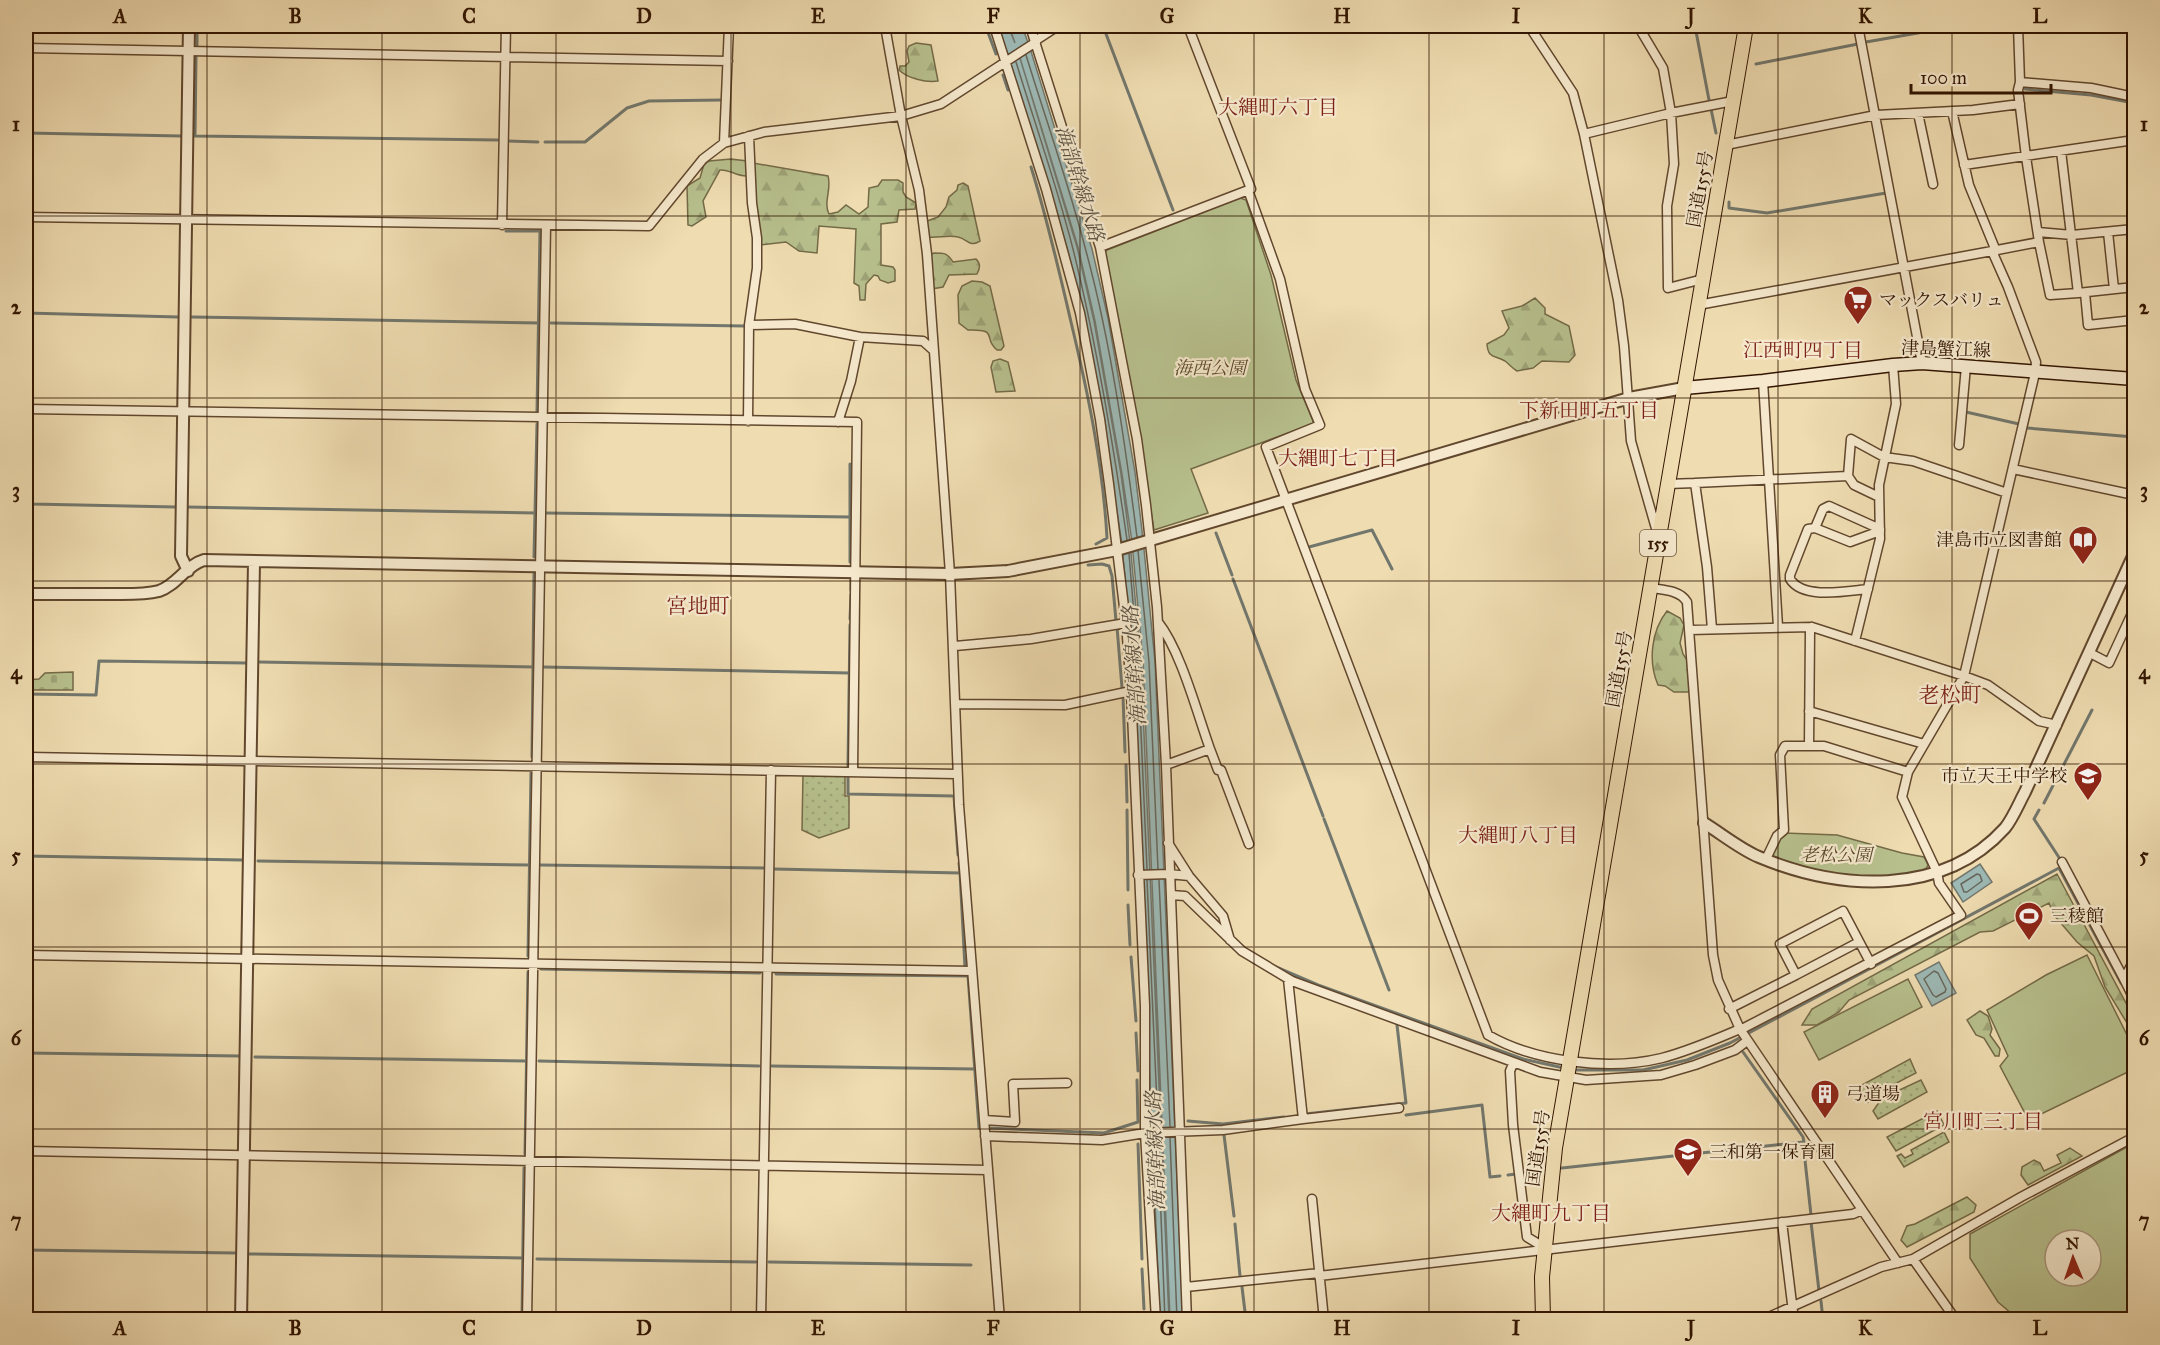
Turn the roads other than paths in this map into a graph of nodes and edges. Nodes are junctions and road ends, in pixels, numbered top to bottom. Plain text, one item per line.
1 (189, 26) edge
2 (506, 26) edge
3 (729, 26) edge
4 (885, 26) edge
5 (994, 26) edge
6 (1030, 26) edge
7 (1058, 26) edge
8 (1188, 26) edge
9 (1528, 26) edge
10 (1638, 26) edge
11 (1746, 26) edge
12 (1858, 26) edge
13 (2018, 26) edge
14 (1034, 42) junction
15 (26, 48) edge
16 (189, 52) junction
17 (505, 57) junction
18 (1008, 60) junction
19 (728, 61) junction
20 (2020, 82) junction
21 (2134, 97) edge
22 (1733, 101) junction
23 (2020, 104) junction
24 (1952, 111) junction
25 (1671, 113) junction
26 (1918, 113) junction
27 (1876, 115) junction
28 (901, 116) junction
29 (1584, 134) junction
30 (749, 136) junction
31 (2134, 140) edge
32 (724, 143) junction
33 (1726, 145) junction
34 (2061, 151) junction
35 (2026, 157) junction
36 (1964, 165) junction
37 (1933, 184) dead end
38 (1248, 190) junction
39 (26, 217) edge
40 (186, 220) junction
41 (502, 225) junction
42 (546, 226) junction
43 (2134, 229) edge
44 (2038, 232) junction
45 (2108, 232) junction
46 (2072, 235) junction
47 (2039, 242) junction
48 (1100, 247) junction
49 (1994, 251) junction
50 (1904, 268) junction
51 (1703, 279) junction
52 (2134, 287) edge
53 (2114, 289) junction
54 (2082, 293) junction
55 (1698, 305) junction
56 (2134, 320) edge
57 (749, 325) junction
58 (931, 327) junction
59 (860, 337) junction
60 (923, 341) junction
61 (933, 350) junction
62 (1922, 363) junction
63 (1893, 364) junction
64 (1966, 366) junction
65 (2035, 373) junction
66 (2134, 379) edge
67 (1764, 381) junction
68 (1684, 388) junction
69 (1629, 398) junction
70 (26, 409) edge
71 (183, 412) junction
72 (542, 418) junction
73 (748, 421) junction
74 (838, 422) junction
75 (1959, 445) dead end
76 (1884, 457) junction
77 (2013, 469) junction
78 (1848, 476) junction
79 (1770, 480) junction
80 (1695, 483) junction
81 (1668, 484) junction
82 (2007, 493) junction
83 (2134, 495) edge
84 (1879, 497) junction
85 (1286, 500) junction
86 (1815, 528) junction
87 (1880, 530) junction
88 (1659, 538) junction
89 (1147, 541) junction
90 (1118, 550) junction
91 (2134, 554) edge
92 (254, 562) junction
93 (540, 567) junction
94 (188, 571) junction
95 (856, 572) junction
96 (950, 574) junction
97 (1651, 588) junction
98 (1868, 589) junction
99 (26, 594) edge
100 (2134, 609) edge
101 (2132, 620) edge
102 (1158, 622) junction
103 (1126, 623) junction
104 (1778, 627) junction
105 (1812, 627) junction
106 (1712, 629) junction
107 (1690, 630) junction
108 (1855, 641) junction
109 (955, 646) junction
110 (2090, 653) junction
111 (1964, 675) junction
112 (1131, 691) junction
113 (956, 704) junction
114 (1809, 711) junction
115 (2057, 725) junction
116 (1924, 744) junction
117 (1809, 745) junction
118 (1210, 749) junction
119 (251, 761) junction
120 (26, 763) edge
121 (1166, 765) junction
122 (537, 766) junction
123 (771, 770) junction
124 (853, 772) junction
125 (1908, 772) junction
126 (957, 774) junction
127 (1704, 823) junction
128 (1168, 843) junction
129 (1249, 844) dead end
130 (1766, 860) junction
131 (2062, 862) dead end
132 (1937, 872) junction
133 (1168, 874) junction
134 (1139, 875) junction
135 (1189, 876) junction
136 (1171, 895) junction
137 (1230, 941) junction
138 (1859, 942) junction
139 (26, 955) edge
140 (247, 959) junction
141 (2134, 960) edge
142 (1871, 963) junction
143 (534, 964) junction
144 (767, 968) junction
145 (972, 972) junction
146 (1796, 975) junction
147 (1288, 979) junction
148 (2124, 979) junction
149 (2134, 999) edge
150 (1729, 1009) junction
151 (1743, 1034) junction
152 (1497, 1049) junction
153 (1569, 1060) junction
154 (1513, 1064) junction
155 (1566, 1077) junction
156 (1066, 1083) dead end
157 (1399, 1108) dead end
158 (1303, 1119) junction
159 (984, 1120) junction
160 (1180, 1132) junction
161 (1145, 1133) junction
162 (985, 1136) junction
163 (2134, 1137) edge
164 (26, 1151) edge
165 (243, 1156) junction
166 (531, 1160) junction
167 (764, 1165) junction
168 (987, 1170) junction
169 (1312, 1199) dead end
170 (1862, 1210) junction
171 (1782, 1222) junction
172 (1546, 1248) junction
173 (1913, 1259) junction
174 (1898, 1263) junction
175 (1319, 1274) junction
176 (1186, 1287) junction
177 (1792, 1306) junction
178 (241, 1320) edge
179 (527, 1320) edge
180 (761, 1320) edge
181 (1000, 1320) edge
182 (1156, 1320) edge
183 (1187, 1320) edge
184 (1324, 1320) edge
185 (1543, 1320) edge
186 (1762, 1320) edge
187 (1794, 1320) edge
188 (1956, 1320) edge

1 - 16 street
2 - 17 street
3 - 19 street
4 - 28 street
5 - 18 street
6 - 14 street
7 - 14 street
8 - 38 street
9 - 29 street
10 - 25 street
11 - 22 highway, 国道155号 / 155
12 - 27 street
13 - 20 street
14 - 18 street
14 - 48 street
15 - 16 street
16 - 17 street
16 - 40 street
17 - 19 street
17 - 41 street
18 - 28 street
18 - 90 street
19 - 32 street
20 - 21 street
20 - 23 street
22 - 25 street
22 - 33 highway, 国道155号 / 155
23 - 24 street
23 - 35 street
24 - 26 street
24 - 36 street
25 - 29 street
25 - 51 street
26 - 27 street
26 - 37 street
27 - 33 street
27 - 50 street
28 - 30 street
28 - 58 street
29 - 69 street
30 - 32 street
30 - 57 street
31 - 34 street
32 - 42 street
33 - 51 highway, 国道155号 / 155
34 - 35 street
34 - 46 street
35 - 36 street
35 - 44 street
36 - 49 street
38 - 48 street
38 - 85 street
39 - 40 street
40 - 41 street
40 - 71 street
41 - 42 street
42 - 72 street
43 - 45 street
44 - 46 street
44 - 47 street
45 - 46 street
45 - 53 street
46 - 54 street
47 - 49 street
47 - 54 street
48 - 89 street
49 - 50 street
49 - 65 street
50 - 55 street
50 - 62 street
51 - 55 highway, 国道155号 / 155
52 - 53 street
53 - 54 street
54 - 56 street
55 - 68 highway, 国道155号 / 155
57 - 59 street
57 - 73 street
58 - 60 street
58 - 61 street
59 - 60 street
59 - 74 street
60 - 61 street
61 - 96 street
62 - 63 main road, 津島蟹江線
62 - 64 main road, 津島蟹江線
63 - 67 main road, 津島蟹江線
63 - 76 street
64 - 65 main road, 津島蟹江線
64 - 75 street
65 - 66 main road, 津島蟹江線
65 - 77 street
67 - 68 main road, 津島蟹江線
67 - 79 street
68 - 69 street
68 - 81 highway, 国道155号 / 155
69 - 85 street
69 - 88 street
70 - 71 street
71 - 72 street
71 - 94 street
72 - 73 street
72 - 93 street
73 - 74 street
74 - 95 street
76 - 78 street
76 - 82 street
76 - 84 street
77 - 82 street
77 - 83 street
78 - 79 street
78 - 84 street
79 - 80 street
79 - 104 street
80 - 81 street
80 - 106 street
81 - 88 highway, 国道155号 / 155
82 - 111 street
84 - 87 street
85 - 89 street
85 - 152 street
86 - 87 street
86 - 87 street
86 - 98 street
87 - 98 street
88 - 97 highway, 国道155号 / 155
89 - 90 street
89 - 102 street
90 - 96 street
90 - 103 street
91 - 110 street
92 - 93 street
92 - 94 street
92 - 119 street
93 - 95 street
93 - 122 street
94 - 99 street
95 - 96 street
95 - 124 street
96 - 109 street
97 - 107 street
97 - 153 highway, 国道155号 / 155
98 - 108 street
100 - 101 street
101 - 110 street
102 - 118 street
102 - 121 street
103 - 109 street
103 - 112 street
104 - 105 street
104 - 106 street
105 - 108 street
105 - 114 street
106 - 107 street
107 - 127 street
108 - 111 street
109 - 113 street
110 - 115 street
111 - 115 street
111 - 116 street
112 - 113 street
112 - 134 street
113 - 126 street
114 - 116 street
114 - 117 street
115 - 132 street
116 - 125 street
117 - 125 street
117 - 130 street
118 - 121 street
118 - 129 street
119 - 120 street
119 - 122 street
119 - 140 street
121 - 128 street
122 - 123 street
122 - 143 street
123 - 124 street
123 - 144 street
124 - 126 street
125 - 132 street
126 - 145 street
127 - 130 street
127 - 150 street
128 - 133 street
128 - 135 street
130 - 132 street
131 - 148 street
132 - 142 street
133 - 134 street
133 - 135 street
133 - 136 street
134 - 161 street
135 - 137 street
136 - 137 street
136 - 160 street
137 - 147 street
138 - 142 street
138 - 146 street
138 - 146 street
139 - 140 street
140 - 143 street
140 - 165 street
141 - 148 street
142 - 151 street
143 - 144 street
143 - 166 street
144 - 145 street
144 - 167 street
145 - 159 street
146 - 150 street
147 - 152 street
147 - 158 street
148 - 149 street
150 - 151 street
151 - 153 street
151 - 155 street
151 - 170 street
152 - 153 street
152 - 154 street
153 - 155 highway, 国道155号 / 155
154 - 155 street
154 - 172 street
155 - 172 highway, 国道155号 / 155
156 - 159 street
157 - 158 street
158 - 160 street
159 - 162 street
160 - 161 street
160 - 176 street
161 - 162 street
161 - 182 street
162 - 168 street
163 - 173 street
164 - 165 street
165 - 166 street
165 - 178 street
166 - 167 street
166 - 179 street
167 - 168 street
167 - 180 street
168 - 181 street
169 - 175 street
170 - 171 street
170 - 174 street
171 - 172 street
171 - 177 street
172 - 175 street
172 - 185 highway, 国道155号 / 155
173 - 174 street
173 - 188 street
174 - 177 street
175 - 176 street
175 - 184 street
176 - 183 street
177 - 186 street
177 - 187 street

